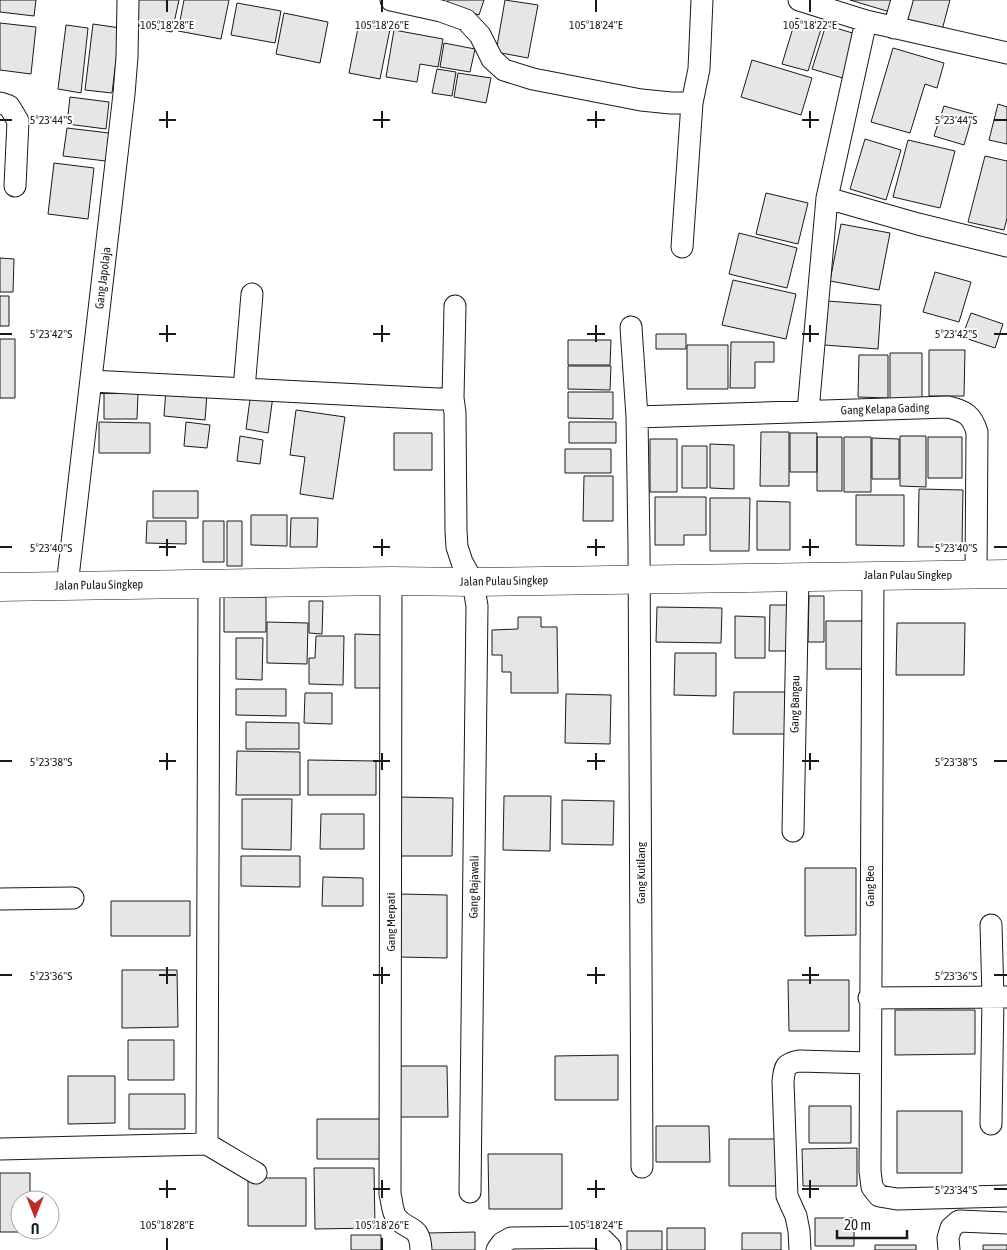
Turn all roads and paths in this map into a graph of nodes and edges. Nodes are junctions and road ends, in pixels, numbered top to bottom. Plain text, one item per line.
1 (128, 0) edge
2 (391, 0) edge
3 (702, 0) edge
4 (799, 0) edge
5 (902, 0) edge
6 (866, 21) junction
7 (894, 28) junction
8 (1007, 53) edge
9 (0, 103) edge
10 (692, 103) junction
11 (15, 186) dead end
12 (827, 198) junction
13 (1007, 246) edge
14 (682, 247) dead end
15 (252, 294) dead end
16 (455, 306) dead end
17 (631, 327) dead end
18 (91, 380) junction
19 (244, 389) junction
20 (453, 398) junction
21 (808, 411) junction
22 (637, 417) junction
23 (1007, 574) edge
24 (872, 575) junction
25 (976, 575) junction
26 (798, 576) junction
27 (640, 579) junction
28 (391, 581) junction
29 (473, 582) junction
30 (209, 583) junction
31 (67, 586) junction
32 (0, 587) edge
33 (793, 831) dead end
34 (73, 898) dead end
35 (0, 899) edge
36 (991, 925) dead end
37 (1000, 997) edge
38 (870, 998) junction
39 (870, 1063) junction
40 (991, 1124) dead end
41 (207, 1144) junction
42 (0, 1149) edge
43 (642, 1167) dead end
44 (256, 1172) dead end
45 (470, 1192) dead end
46 (1007, 1196) edge
47 (1007, 1223) edge
48 (420, 1250) edge
49 (497, 1250) edge
50 (610, 1250) edge
51 (800, 1250) edge
52 (948, 1250) edge

1 - 18 street, Gang Japolaja
2 - 10 street
3 - 10 street
4 - 6 street
5 - 7 street
6 - 7 street
6 - 12 street
7 - 8 street
9 - 11 street
10 - 14 street
12 - 13 street
12 - 21 street
15 - 19 street
16 - 20 street, Gang Rajawali
17 - 22 street, Gang Kutilang
18 - 19 street
18 - 31 street, Gang Japolaja
19 - 20 street
20 - 29 street, Gang Rajawali
21 - 22 street, Gang Kelapa Gading
21 - 25 street, Gang Kelapa Gading
22 - 27 street, Gang Kutilang
23 - 25 street, Jalan Pulau Singkep
24 - 25 street, Jalan Pulau Singkep
24 - 26 street, Jalan Pulau Singkep
24 - 38 street, Gang Beo
26 - 27 street, Jalan Pulau Singkep
26 - 33 street, Gang Bangau
27 - 29 street, Jalan Pulau Singkep
27 - 43 street, Gang Kutilang
28 - 29 street, Jalan Pulau Singkep
28 - 30 street, Jalan Pulau Singkep
28 - 48 street, Gang Merpati
29 - 45 street, Gang Rajawali
30 - 31 street, Jalan Pulau Singkep
30 - 41 street
31 - 32 street, Jalan Pulau Singkep
34 - 35 street
36 - 37 street
37 - 38 street
37 - 40 street
38 - 39 street, Gang Beo
39 - 46 street, Gang Beo
39 - 51 street
41 - 42 street
41 - 44 street
47 - 52 street
49 - 50 street

